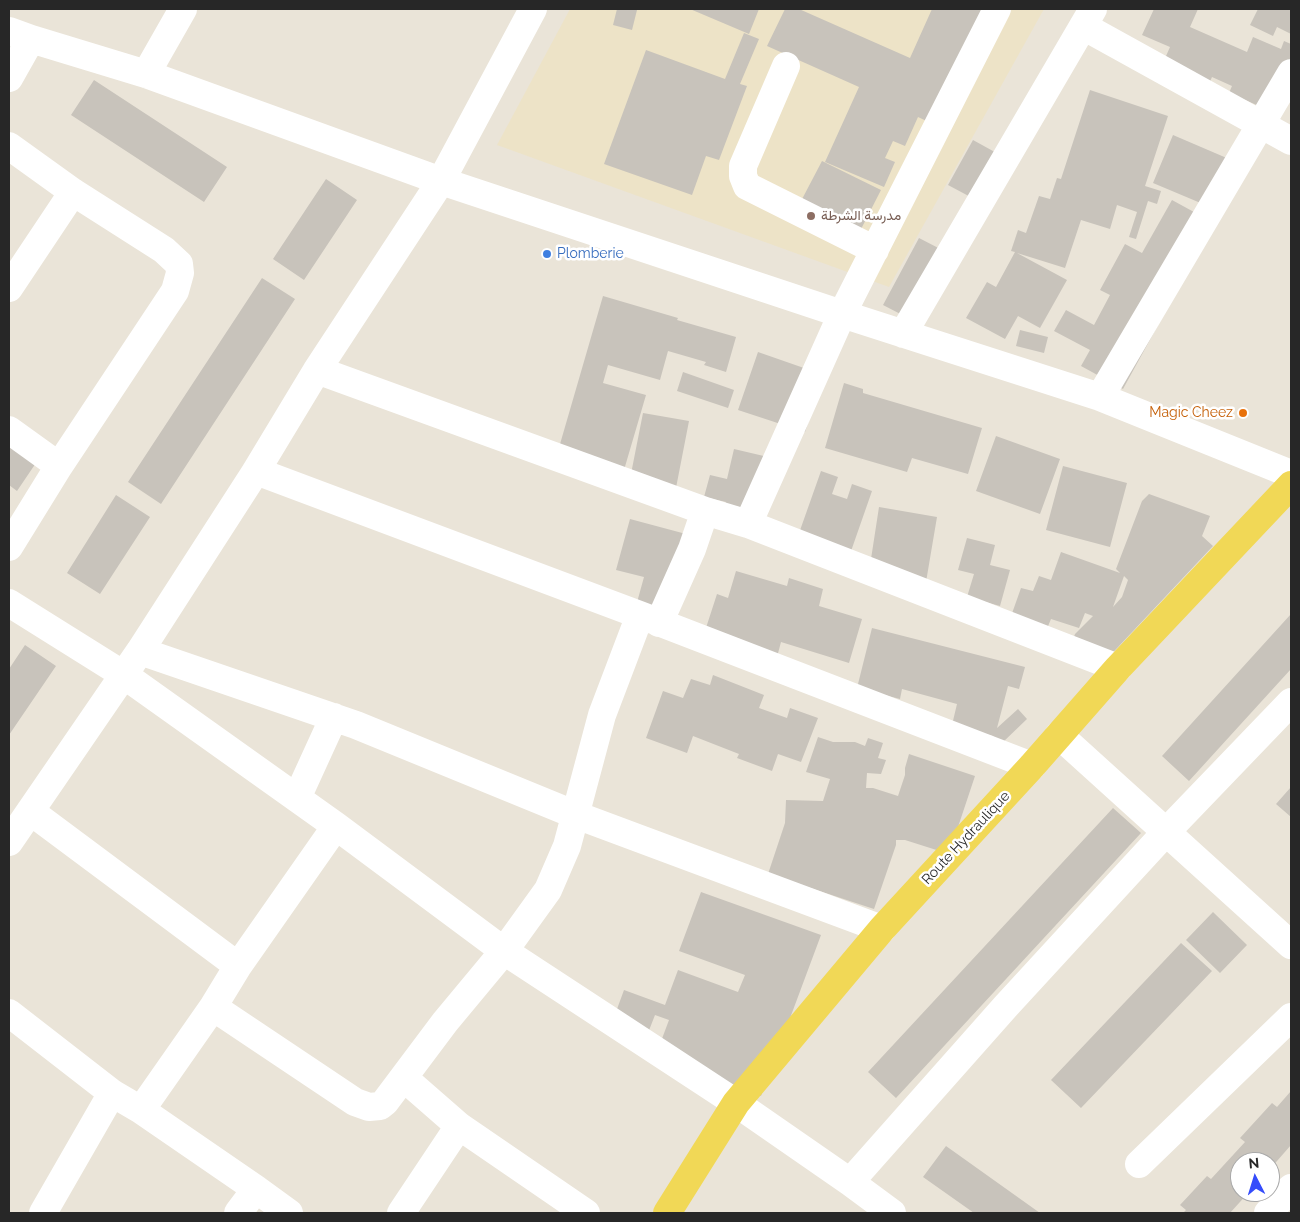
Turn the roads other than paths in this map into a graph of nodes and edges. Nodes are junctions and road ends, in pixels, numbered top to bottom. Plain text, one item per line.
1 (183, 9) edge
2 (997, 9) edge
3 (529, 10) edge
4 (1088, 17) edge
5 (20, 35) edge
6 (786, 66) dead end
7 (1291, 73) edge
8 (146, 74) junction
9 (9, 78) edge
10 (1260, 125) junction
11 (1291, 141) edge
12 (9, 146) edge
13 (441, 181) junction
14 (73, 192) junction
15 (875, 250) junction
16 (9, 288) edge
17 (842, 314) junction
18 (903, 334) junction
19 (317, 370) junction
20 (1100, 397) junction
21 (9, 430) edge
22 (59, 466) junction
23 (256, 471) junction
24 (1291, 474) edge
25 (1291, 485) edge
26 (705, 511) junction
27 (748, 524) junction
28 (9, 547) edge
29 (9, 603) edge
30 (650, 619) junction
31 (140, 651) junction
32 (1118, 668) junction
33 (124, 675) junction
34 (1291, 702) edge
35 (334, 717) junction
36 (1059, 735) junction
37 (1032, 766) junction
38 (297, 798) junction
39 (30, 811) junction
40 (576, 815) junction
41 (336, 826) junction
42 (1166, 832) junction
43 (9, 842) edge
44 (882, 929) junction
45 (1291, 945) edge
46 (504, 951) junction
47 (238, 966) junction
48 (213, 1007) junction
49 (9, 1013) edge
50 (1291, 1017) edge
51 (404, 1078) junction
52 (112, 1093) junction
53 (736, 1103) junction
54 (141, 1110) junction
55 (458, 1126) junction
56 (1139, 1164) dead end
57 (850, 1182) junction
58 (1291, 1188) edge
59 (256, 1189) junction
60 (43, 1213) edge
61 (238, 1213) edge
62 (288, 1213) edge
63 (401, 1213) edge
64 (586, 1213) edge
65 (667, 1213) edge
66 (892, 1213) edge
67 (1268, 1213) edge

1 - 8 street
2 - 15 street
3 - 13 street
4 - 10 street
4 - 18 street
5 - 8 street
5 - 9 street
6 - 15 street
7 - 10 street
8 - 13 street
10 - 11 street
10 - 20 street
12 - 14 street
13 - 17 street
13 - 19 street
14 - 16 street
14 - 22 street
15 - 17 street
17 - 18 street
17 - 27 street
18 - 20 street
19 - 23 street
19 - 26 street
20 - 24 street
21 - 22 street
22 - 28 street
23 - 30 street
23 - 31 street
25 - 32 main road, Route Hydraulique
26 - 27 street
26 - 30 street
27 - 32 street
29 - 33 street
30 - 37 street
30 - 40 street
31 - 33 street
31 - 35 street
32 - 36 main road, Route Hydraulique
33 - 38 street
33 - 39 street
34 - 42 street
35 - 38 street
35 - 40 street
36 - 37 main road, Route Hydraulique
36 - 42 street
37 - 44 main road, Route Hydraulique
38 - 41 street
39 - 43 street
39 - 47 street
40 - 44 street
40 - 46 street
41 - 46 street
41 - 47 street
42 - 45 street
42 - 57 street
44 - 53 main road, Route Hydraulique
46 - 51 street
46 - 53 street
47 - 48 street
48 - 51 street
48 - 54 street
49 - 52 street
50 - 56 street
51 - 55 street
52 - 54 street
52 - 60 street
53 - 57 street
53 - 65 main road, Route Hydraulique
54 - 59 street
55 - 63 street
55 - 64 street
57 - 66 street
58 - 67 street
59 - 61 street
59 - 62 street

